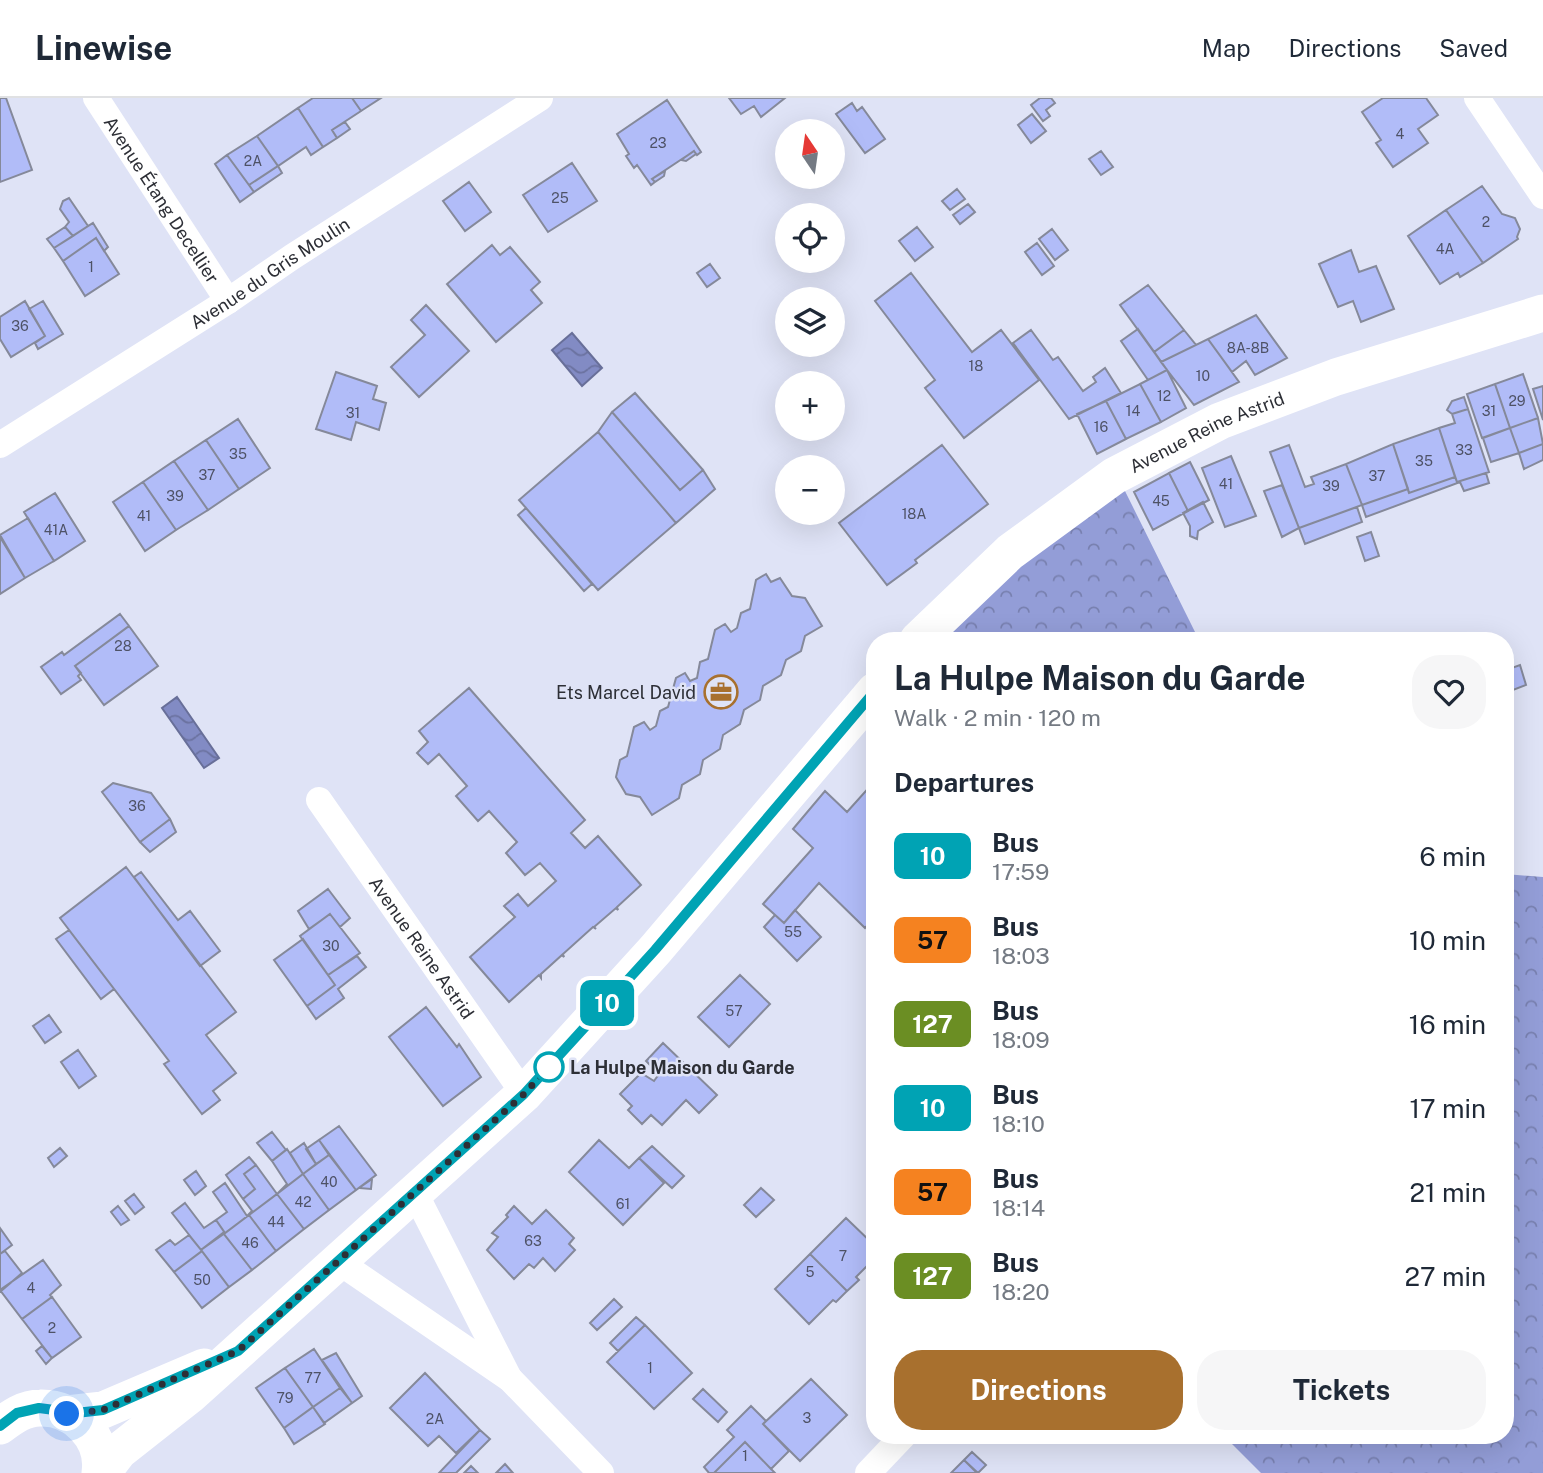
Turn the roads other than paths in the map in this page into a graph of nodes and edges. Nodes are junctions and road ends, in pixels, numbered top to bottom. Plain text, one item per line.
1 (96, 98) edge
2 (540, 98) edge
3 (1477, 98) edge
4 (1543, 196) edge
5 (228, 301) junction
6 (1543, 313) edge
7 (0, 445) edge
8 (926, 632) edge
9 (866, 702) edge
10 (319, 800) dead end
11 (524, 1094) junction
12 (415, 1193) junction
13 (339, 1262) junction
14 (238, 1351) junction
15 (510, 1379) junction
16 (67, 1414) junction
17 (0, 1426) edge
18 (895, 1444) edge
19 (101, 1473) edge
20 (601, 1473) edge
21 (868, 1473) edge

1 - 5 street, Avenue Étang Decellier
2 - 5 street, Avenue du Gris Moulin
3 - 4 street
5 - 7 street, Avenue du Gris Moulin
6 - 8 main road, Avenue Reine Astrid
9 - 11 main road
10 - 11 street, Avenue Reine Astrid
11 - 12 main road
12 - 13 main road
12 - 15 street
13 - 14 main road
13 - 15 street
14 - 16 main road
14 - 19 main road
15 - 20 street
16 - 17 main road
16 - 19 main road
18 - 21 street

